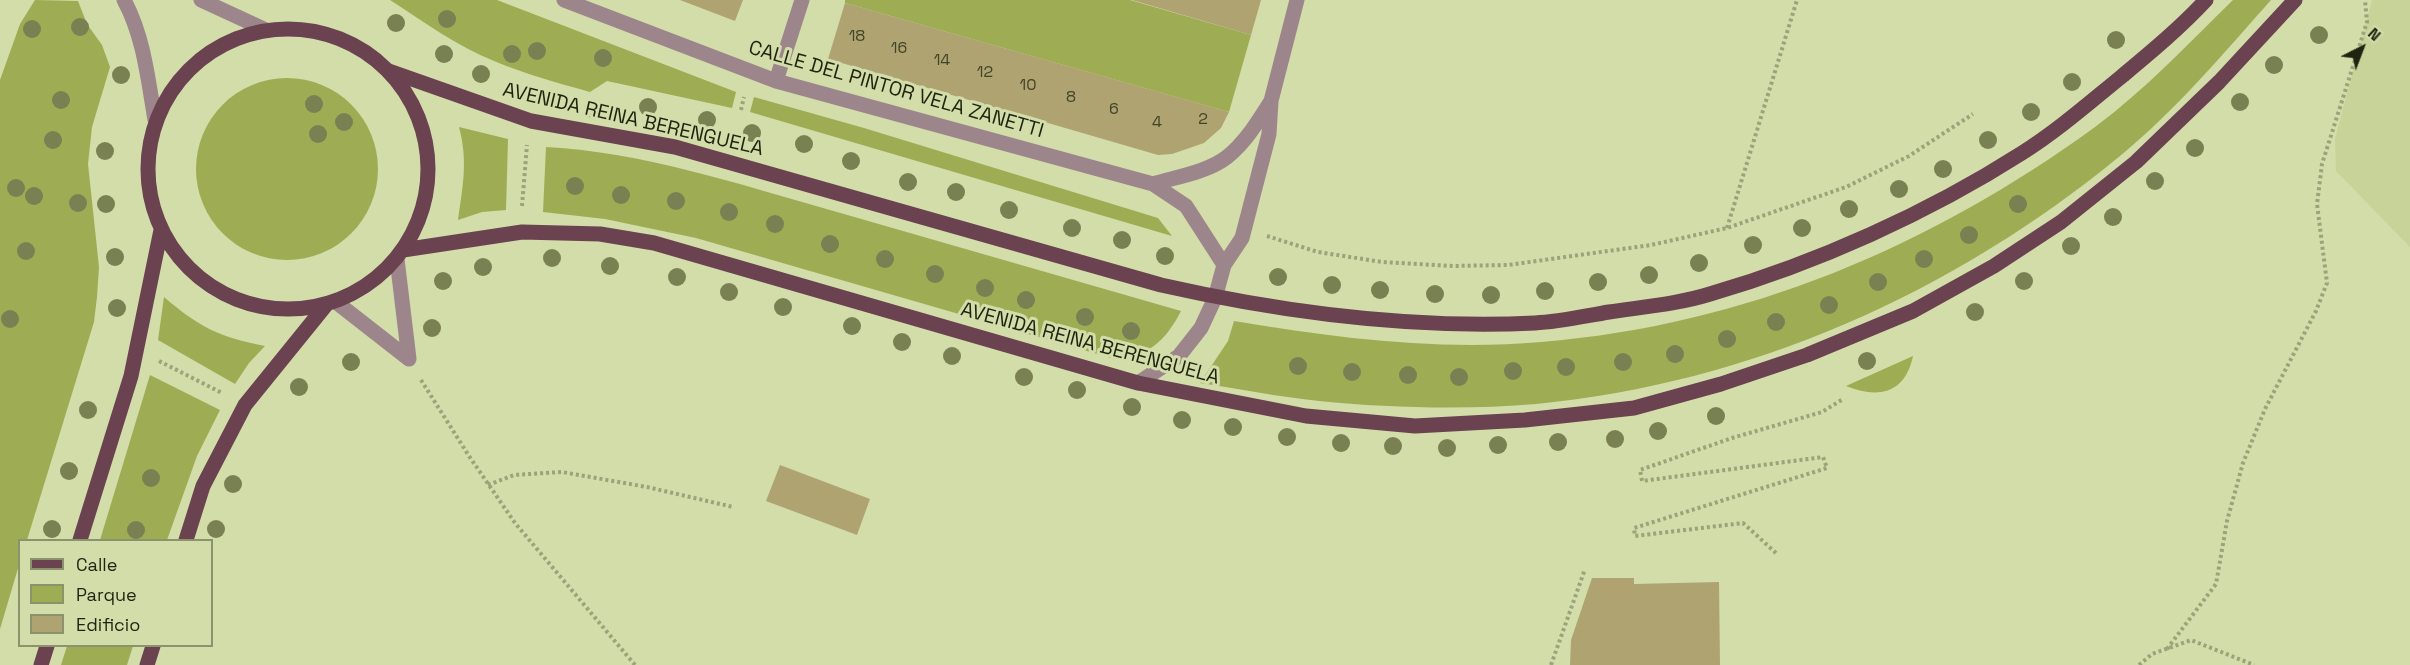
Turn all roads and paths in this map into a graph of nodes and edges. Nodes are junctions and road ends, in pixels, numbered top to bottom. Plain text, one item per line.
1 (124, 0) edge
2 (201, 0) edge
3 (564, 0) edge
4 (802, 0) edge
5 (1297, 0) edge
6 (1797, 0) edge
7 (2206, 0) edge
8 (2295, 0) edge
9 (2365, 0) edge
10 (266, 30) junction
11 (389, 71) junction
12 (776, 81) junction
13 (745, 95) dead end
14 (1271, 101) junction
15 (741, 110) dead end
16 (1973, 114) dead end
17 (155, 120) junction
18 (527, 143) dead end
19 (1153, 184) junction
20 (522, 210) dead end
21 (1244, 228) junction
22 (1727, 228) junction
23 (160, 230) junction
24 (400, 254) junction
25 (1224, 265) junction
26 (1215, 297) junction
27 (331, 304) junction
28 (154, 358) dead end
29 (409, 359) junction
30 (1138, 383) junction
31 (228, 396) dead end
32 (1843, 399) dead end
33 (488, 485) junction
34 (733, 507) dead end
35 (80, 539) edge
36 (186, 539) edge
37 (1776, 553) dead end
38 (1585, 569) dead end
39 (47, 647) edge
40 (152, 647) edge
41 (2167, 649) junction
42 (41, 665) edge
43 (147, 665) edge
44 (635, 665) edge
45 (1551, 665) edge
46 (2139, 665) edge
47 (2254, 665) edge

1 - 17 street
2 - 10 street
3 - 12 street, CALLE DEL PINTOR VELA ZANETTI
4 - 12 street
5 - 14 street
6 - 22 path
7 - 26 main road, AVENIDA REINA BERENGUELA
8 - 30 main road, AVENIDA REINA BERENGUELA
9 - 41 path
10 - 11 main road
10 - 17 main road
11 - 24 main road
11 - 26 main road, AVENIDA REINA BERENGUELA
12 - 19 street, CALLE DEL PINTOR VELA ZANETTI
13 - 15 path
14 - 19 street
14 - 21 street
16 - 22 path
17 - 23 main road
18 - 20 path
19 - 25 street, CALLE DEL PINTOR VELA ZANETTI
21 - 22 path
21 - 25 street
23 - 27 main road
23 - 35 main road
24 - 27 main road
24 - 29 street
24 - 30 main road, AVENIDA REINA BERENGUELA
25 - 26 street
26 - 30 street
27 - 29 street
27 - 36 main road
28 - 31 path
29 - 33 path
32 - 37 path
33 - 34 path
33 - 44 path
38 - 45 path
39 - 42 main road
40 - 43 main road
41 - 46 path
41 - 47 path

